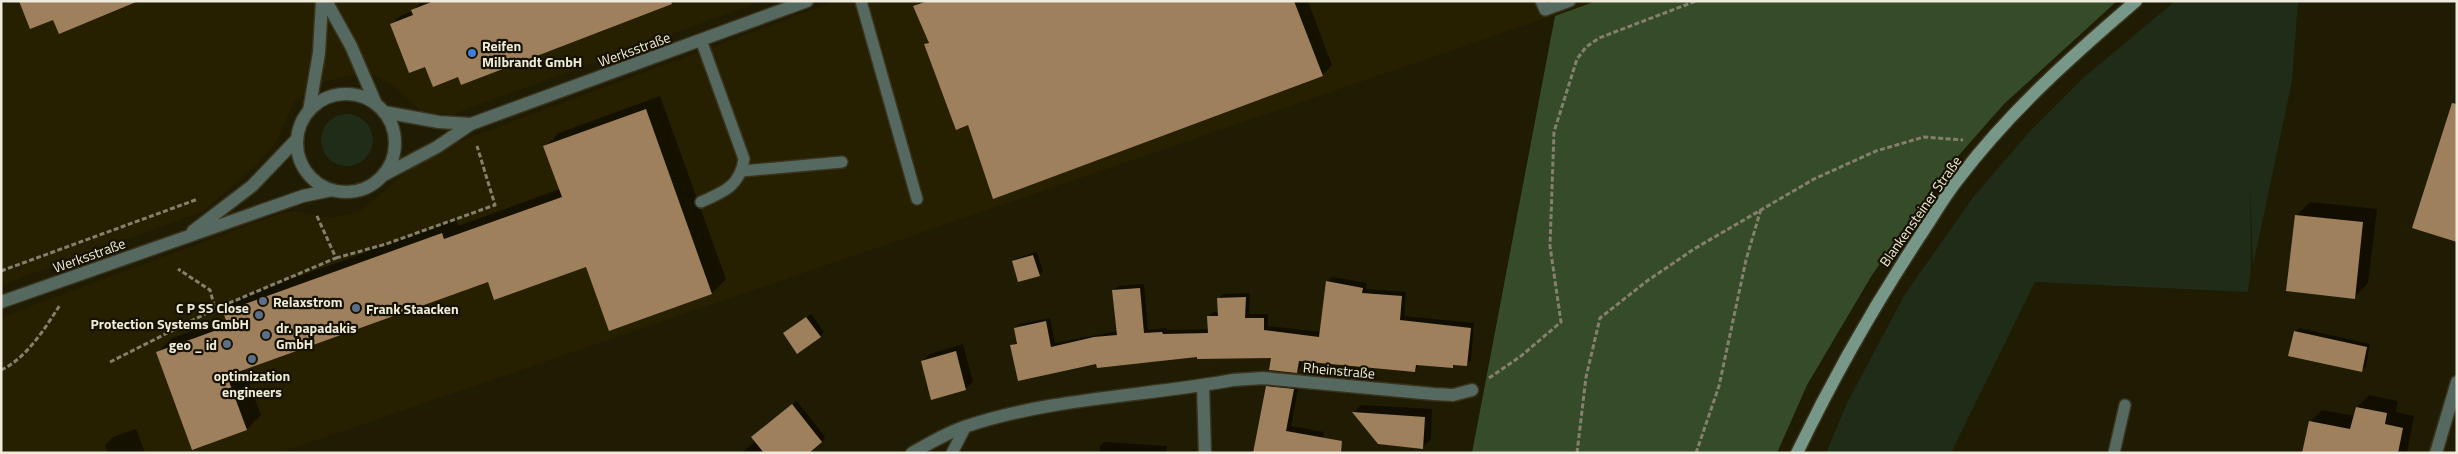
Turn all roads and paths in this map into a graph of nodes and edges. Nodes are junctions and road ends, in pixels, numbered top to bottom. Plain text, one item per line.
1 (322, 1) edge
2 (326, 1) edge
3 (807, 1) edge
4 (861, 1) edge
5 (1541, 1) edge
6 (1570, 1) edge
7 (1696, 1) edge
8 (2136, 1) edge
9 (701, 40) junction
10 (380, 108) junction
11 (309, 111) junction
12 (470, 124) junction
13 (297, 139) junction
14 (1990, 142) junction
15 (842, 162) dead end
16 (742, 171) junction
17 (382, 176) junction
18 (332, 190) junction
19 (207, 196) dead end
20 (308, 196) junction
21 (917, 199) dead end
22 (701, 202) dead end
23 (1761, 209) junction
24 (188, 236) junction
25 (336, 258) junction
26 (178, 269) dead end
27 (1, 271) edge
28 (79, 274) junction
29 (1, 302) edge
30 (214, 309) junction
31 (110, 362) dead end
32 (1, 370) edge
33 (2457, 382) edge
34 (1202, 386) junction
35 (1472, 390) joint
36 (2125, 405) dead end
37 (966, 426) junction
38 (912, 453) edge
39 (952, 453) edge
40 (1205, 453) edge
41 (1577, 453) edge
42 (1696, 453) edge
43 (1797, 453) edge
44 (2114, 453) edge
45 (2436, 453) edge

1 - 11 street, Werksstraße
2 - 10 street
3 - 9 street, Werksstraße
4 - 21 lane
5 - 6 lane
7 - 35 path
8 - 14 main road, Blankensteiner Straße
9 - 12 street, Werksstraße
9 - 16 lane
10 - 11 street, Werksstraße
10 - 12 street, Werksstraße
10 - 17 street
11 - 13 street, Werksstraße
12 - 17 street, Werksstraße
12 - 25 path
13 - 18 street, Werksstraße
13 - 24 street, Werksstraße
14 - 23 path
14 - 43 main road, Blankensteiner Straße
15 - 16 lane
16 - 22 lane
17 - 18 street, Werksstraße
18 - 20 street, Werksstraße
19 - 27 path
20 - 24 street, Werksstraße
20 - 25 path
23 - 41 path
23 - 42 path
24 - 28 street, Werksstraße
25 - 30 path
26 - 30 path
28 - 29 street, Werksstraße
28 - 32 path
30 - 31 path
33 - 45 street
34 - 35 street, Rheinstraße
34 - 37 street, Rheinstraße
34 - 40 street
36 - 44 lane
37 - 38 street, Rheinstraße
37 - 39 lane

